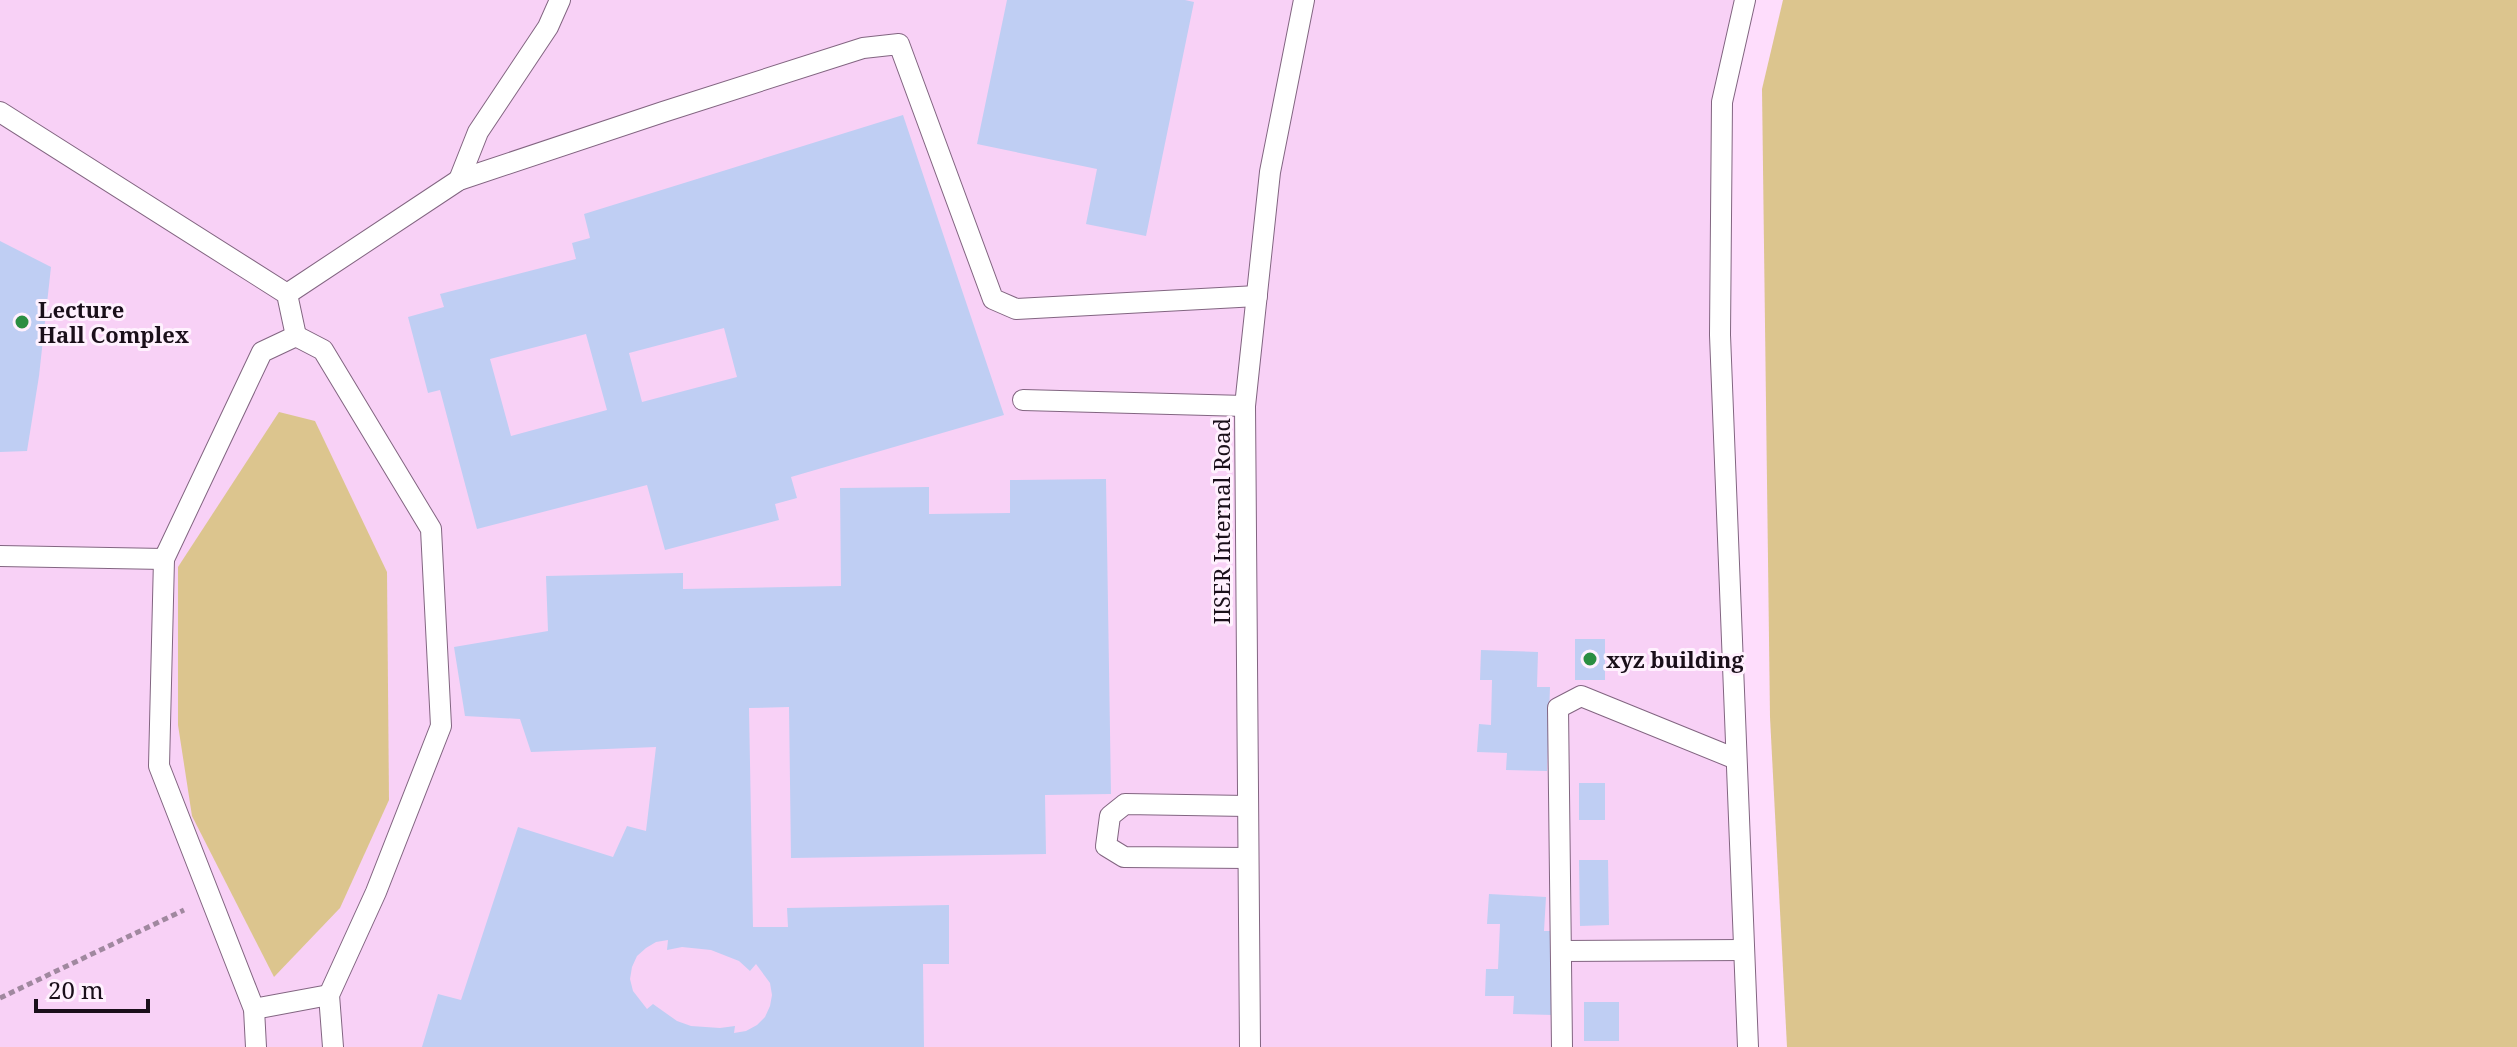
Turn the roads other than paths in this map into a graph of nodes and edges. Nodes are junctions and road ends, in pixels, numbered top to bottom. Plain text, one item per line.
1 (560, 0) edge
2 (1304, 0) edge
3 (1745, 0) edge
4 (0, 112) edge
5 (459, 180) junction
6 (287, 294) junction
7 (1257, 296) junction
8 (296, 336) junction
9 (1023, 400) dead end
10 (1245, 406) junction
11 (0, 556) edge
12 (164, 559) junction
13 (1736, 759) junction
14 (1247, 806) junction
15 (1248, 858) junction
16 (1744, 950) junction
17 (1561, 951) junction
18 (329, 995) junction
19 (254, 1009) junction
20 (256, 1047) edge
21 (333, 1047) edge
22 (1250, 1047) edge
23 (1562, 1047) edge
24 (1748, 1047) edge

1 - 5 lane
2 - 7 lane, IISER Internal Road
3 - 13 lane
4 - 6 lane
5 - 6 lane
5 - 7 lane
6 - 8 lane
7 - 10 lane, IISER Internal Road
8 - 12 lane
8 - 18 lane
9 - 10 lane
10 - 14 lane, IISER Internal Road
11 - 12 lane
12 - 19 lane
13 - 16 lane
13 - 17 lane
14 - 15 lane, IISER Internal Road
14 - 15 lane
15 - 22 lane, IISER Internal Road
16 - 17 lane
16 - 24 lane
17 - 23 lane
18 - 19 lane
18 - 21 lane
19 - 20 lane

